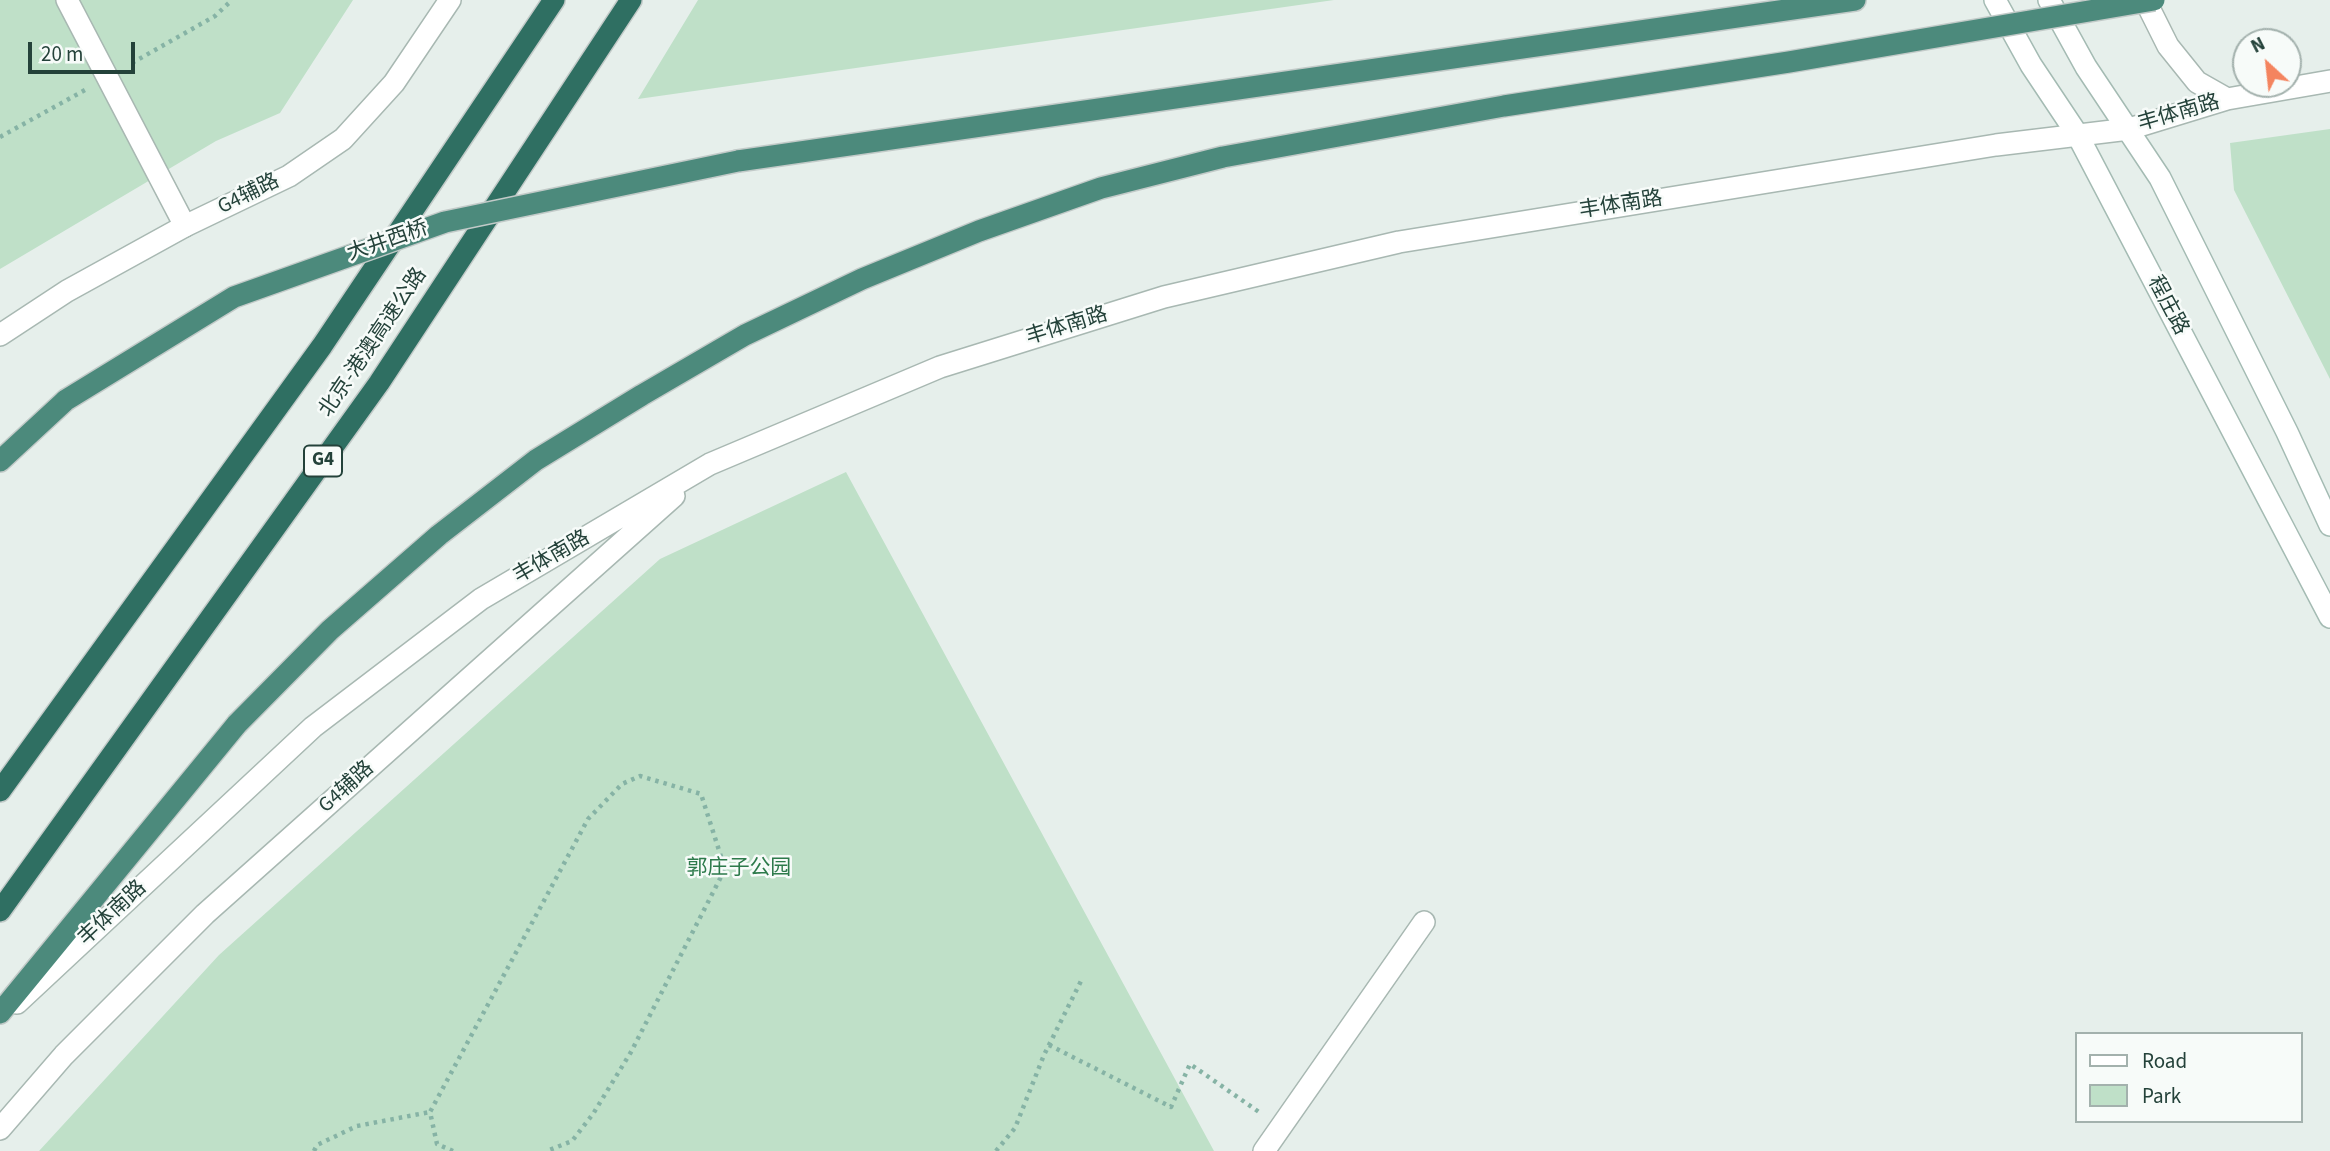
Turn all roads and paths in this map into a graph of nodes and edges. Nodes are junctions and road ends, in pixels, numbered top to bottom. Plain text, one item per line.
1 (67, 0) edge
2 (450, 0) edge
3 (554, 0) edge
4 (631, 0) edge
5 (1854, 0) edge
6 (1995, 0) edge
7 (2049, 0) edge
8 (2145, 0) edge
9 (2154, 0) edge
10 (2330, 81) edge
11 (2227, 99) junction
12 (2129, 129) junction
13 (2077, 134) junction
14 (185, 226) junction
15 (0, 335) edge
16 (0, 461) edge
17 (710, 464) junction
18 (2330, 525) edge
19 (2330, 617) edge
20 (0, 791) edge
21 (0, 911) edge
22 (1424, 922) dead end
23 (1083, 977) dead end
24 (0, 1013) edge
25 (0, 1019) edge
26 (1049, 1045) junction
27 (430, 1112) junction
28 (1281, 1128) junction
29 (0, 1129) edge
30 (314, 1151) edge
31 (453, 1151) edge
32 (547, 1151) edge
33 (996, 1151) edge
34 (1264, 1151) edge

1 - 14 street
2 - 14 street, G4辅路
3 - 20 highway, 北京-港澳高速公路
4 - 21 highway, 北京-港澳高速公路 / G4
5 - 16 highway, 大井西桥, bridge
6 - 13 street, 程庄路
7 - 12 street
8 - 11 street
9 - 24 highway, 丰体南路, bridge
10 - 11 street, 丰体南路
11 - 12 street, 丰体南路
12 - 13 street, 丰体南路
12 - 18 street
13 - 17 street, 丰体南路
13 - 19 street, 程庄路
14 - 15 street, G4辅路
17 - 25 street, 丰体南路
17 - 29 street, G4辅路
22 - 28 street
23 - 26 path
26 - 28 path
26 - 33 path
27 - 30 path
27 - 31 path
27 - 32 path
28 - 34 street

